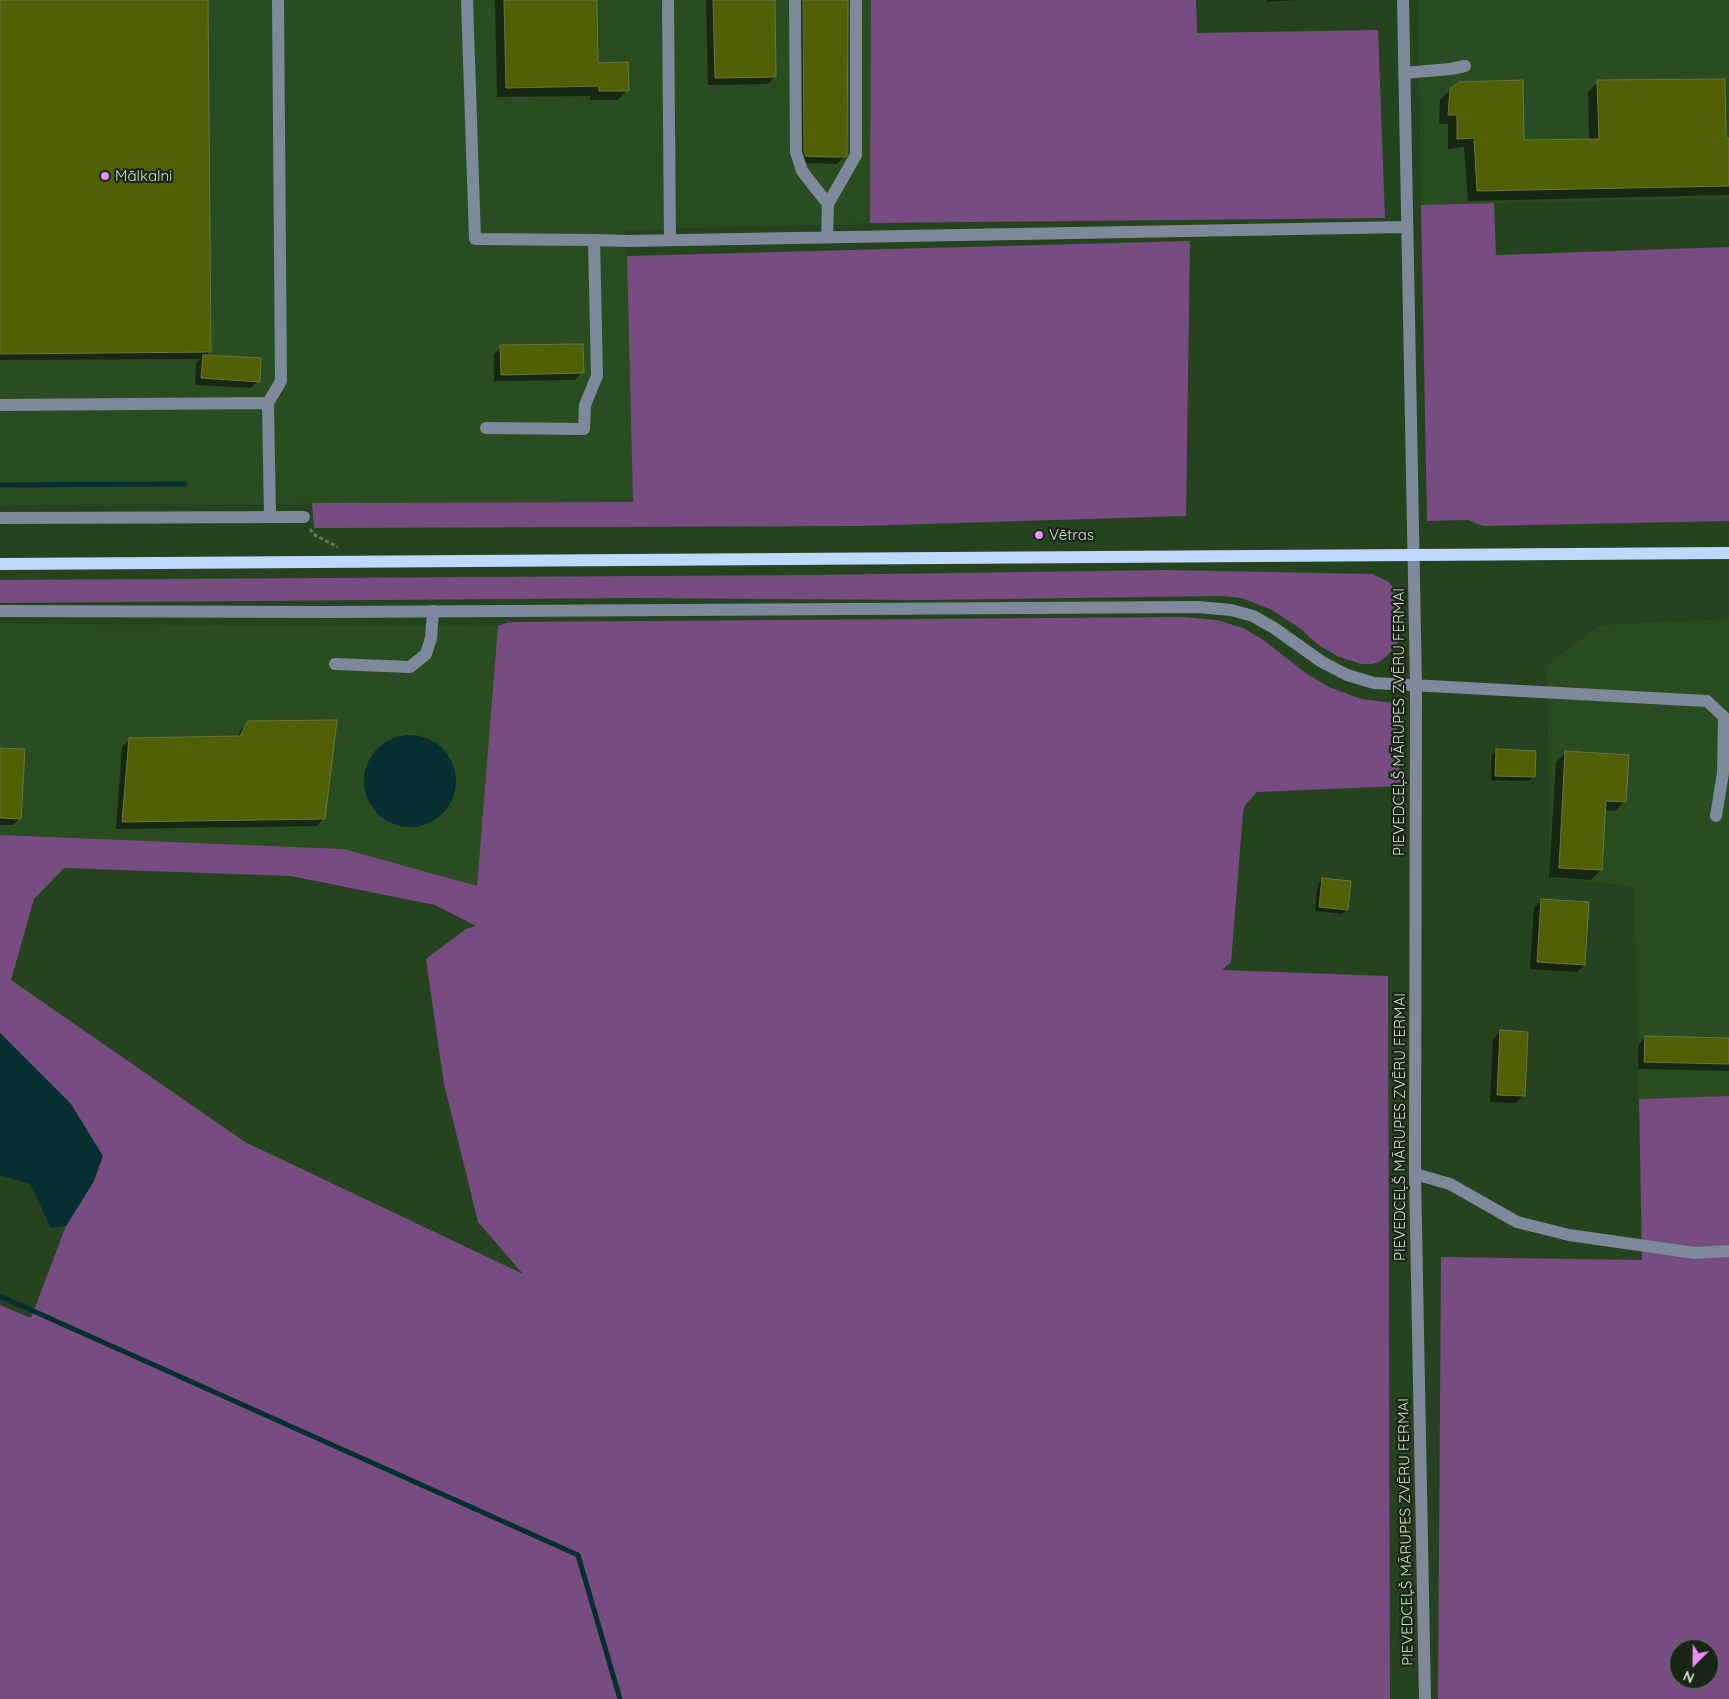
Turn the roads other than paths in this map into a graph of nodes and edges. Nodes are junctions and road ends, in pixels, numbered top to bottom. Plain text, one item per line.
1 (278, 0) edge
2 (467, 0) edge
3 (668, 0) edge
4 (795, 0) edge
5 (856, 0) edge
6 (1403, 0) edge
7 (1465, 66) dead end
8 (1404, 73) junction
9 (828, 204) junction
10 (1407, 228) junction
11 (826, 237) junction
12 (594, 240) junction
13 (670, 240) junction
14 (268, 403) junction
15 (0, 405) edge
16 (486, 428) dead end
17 (270, 517) junction
18 (304, 517) road end
19 (0, 518) edge
20 (1729, 553) edge
21 (1413, 554) junction
22 (0, 564) edge
23 (0, 611) edge
24 (433, 611) junction
25 (335, 664) dead end
26 (1416, 685) junction
27 (1716, 816) dead end
28 (1415, 1174) junction
29 (1729, 1251) edge
30 (1425, 1699) edge

1 - 14 street
2 - 12 street
3 - 13 street
4 - 9 street
5 - 9 street
6 - 8 street, PIEVEDCEĻŠ MĀRUPES ZVĒRU FERMAI
7 - 8 street
8 - 10 street, PIEVEDCEĻŠ MĀRUPES ZVĒRU FERMAI
9 - 11 street
10 - 11 street
10 - 21 street, PIEVEDCEĻŠ MĀRUPES ZVĒRU FERMAI
11 - 13 street
12 - 13 street
12 - 16 street
14 - 15 street
14 - 17 street
17 - 18 street
17 - 19 street
20 - 21 main road
21 - 22 main road
21 - 26 street, PIEVEDCEĻŠ MĀRUPES ZVĒRU FERMAI
23 - 24 street
24 - 25 street
24 - 26 street
26 - 27 street
26 - 28 street, PIEVEDCEĻŠ MĀRUPES ZVĒRU FERMAI
28 - 29 street
28 - 30 street, PIEVEDCEĻŠ MĀRUPES ZVĒRU FERMAI

